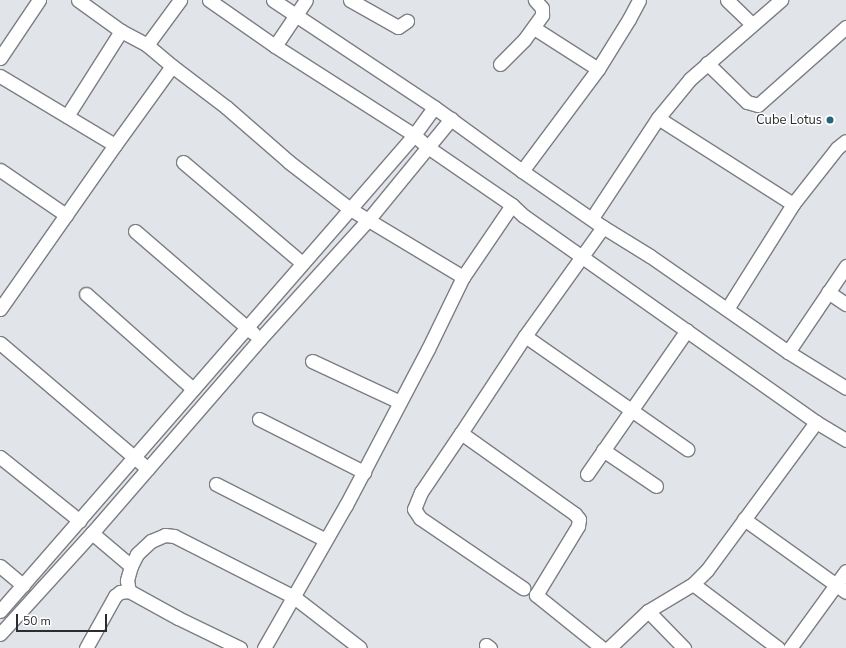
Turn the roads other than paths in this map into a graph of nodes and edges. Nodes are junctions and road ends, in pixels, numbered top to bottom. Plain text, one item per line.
1 (39, 0) edge
2 (78, 0) edge
3 (180, 0) edge
4 (209, 0) edge
5 (273, 0) edge
6 (306, 0) edge
7 (350, 0) edge
8 (535, 0) edge
9 (639, 0) edge
10 (727, 0) edge
11 (781, 0) edge
12 (296, 15) junction
13 (407, 21) dead end
14 (752, 24) junction
15 (846, 27) edge
16 (534, 28) junction
17 (121, 31) junction
18 (4, 42) edge
19 (147, 45) junction
20 (275, 46) junction
21 (0, 58) edge
22 (707, 63) junction
23 (500, 64) dead end
24 (172, 66) junction
25 (598, 69) junction
26 (0, 76) edge
27 (434, 107) junction
28 (67, 116) junction
29 (658, 118) junction
30 (451, 119) junction
31 (414, 135) junction
32 (846, 141) edge
33 (115, 144) junction
34 (429, 148) junction
35 (183, 162) dead end
36 (522, 171) junction
37 (1, 173) edge
38 (793, 204) junction
39 (512, 205) junction
40 (350, 209) junction
41 (66, 215) junction
42 (592, 218) junction
43 (368, 220) junction
44 (603, 227) junction
45 (135, 231) dead end
46 (582, 256) junction
47 (302, 263) junction
48 (846, 266) edge
49 (463, 277) junction
50 (828, 292) junction
51 (86, 294) dead end
52 (846, 304) edge
53 (0, 309) edge
54 (727, 309) junction
55 (246, 328) junction
56 (687, 330) junction
57 (525, 336) junction
58 (260, 340) junction
59 (0, 343) edge
60 (788, 352) junction
61 (312, 361) dead end
62 (846, 388) edge
63 (193, 390) junction
64 (400, 402) junction
65 (631, 409) junction
66 (259, 419) dead end
67 (816, 422) junction
68 (461, 433) junction
69 (846, 440) edge
70 (688, 449) dead end
71 (603, 450) junction
72 (133, 456) junction
73 (0, 457) edge
74 (148, 469) junction
75 (364, 472) junction
76 (587, 474) dead end
77 (216, 484) dead end
78 (656, 486) dead end
79 (744, 519) junction
80 (80, 521) junction
81 (92, 533) junction
82 (326, 540) junction
83 (0, 566) edge
84 (131, 566) junction
85 (846, 572) edge
86 (23, 584) junction
87 (693, 584) junction
88 (523, 588) dead end
89 (841, 588) edge
90 (129, 591) junction
91 (294, 597) junction
92 (0, 611) edge
93 (648, 611) junction
94 (0, 634) edge
95 (86, 648) edge
96 (240, 648) edge
97 (264, 648) edge
98 (360, 648) edge
99 (602, 648) edge
100 (609, 648) edge
101 (684, 648) edge
102 (778, 648) edge
103 (790, 648) edge

1 - 18 street
2 - 17 street
3 - 19 street
4 - 20 street
5 - 12 street
6 - 12 street
7 - 13 street
8 - 16 street
9 - 25 street
10 - 14 street
11 - 14 street
12 - 20 street
12 - 27 street
14 - 22 street
15 - 22 street
16 - 23 street
16 - 25 street
17 - 19 street
17 - 28 street
18 - 21 street
19 - 24 street
20 - 31 street
22 - 29 street
24 - 33 street
24 - 40 street
25 - 36 street
26 - 28 street
27 - 30 street
27 - 31 street
28 - 33 street
29 - 38 street
29 - 42 street
30 - 34 street
30 - 36 street
31 - 34 street
31 - 40 street
32 - 38 street
33 - 41 street
34 - 39 street
34 - 43 street
35 - 47 street
36 - 42 street
37 - 41 street
38 - 54 street
39 - 46 street
39 - 49 street
40 - 43 street
40 - 47 street
41 - 53 street
42 - 44 street
43 - 49 street
43 - 58 street
44 - 46 street
44 - 54 street
45 - 55 street
46 - 56 street
46 - 57 street
47 - 55 street
48 - 50 street
49 - 64 street
50 - 52 street
50 - 60 street
51 - 63 street
54 - 60 street
55 - 58 street
55 - 63 street
56 - 65 street
56 - 67 street
57 - 65 street
57 - 68 street
58 - 74 street
59 - 72 street
60 - 62 street
61 - 64 street
63 - 72 street
64 - 75 street
65 - 70 street
65 - 71 street
66 - 75 street
67 - 69 street
67 - 79 street
68 - 88 street
68 - 99 street
71 - 76 street
71 - 78 street
72 - 74 street
72 - 80 street
73 - 80 street
74 - 81 street
75 - 82 street
77 - 82 street
79 - 87 street
79 - 89 street
80 - 86 street
81 - 84 street
81 - 94 street
82 - 91 street
83 - 86 street
84 - 90 street
84 - 91 street
85 - 89 street
86 - 92 street
87 - 93 street
87 - 102 street
89 - 103 street
90 - 95 street
90 - 96 street
91 - 97 street
91 - 98 street
93 - 100 street
93 - 101 street

